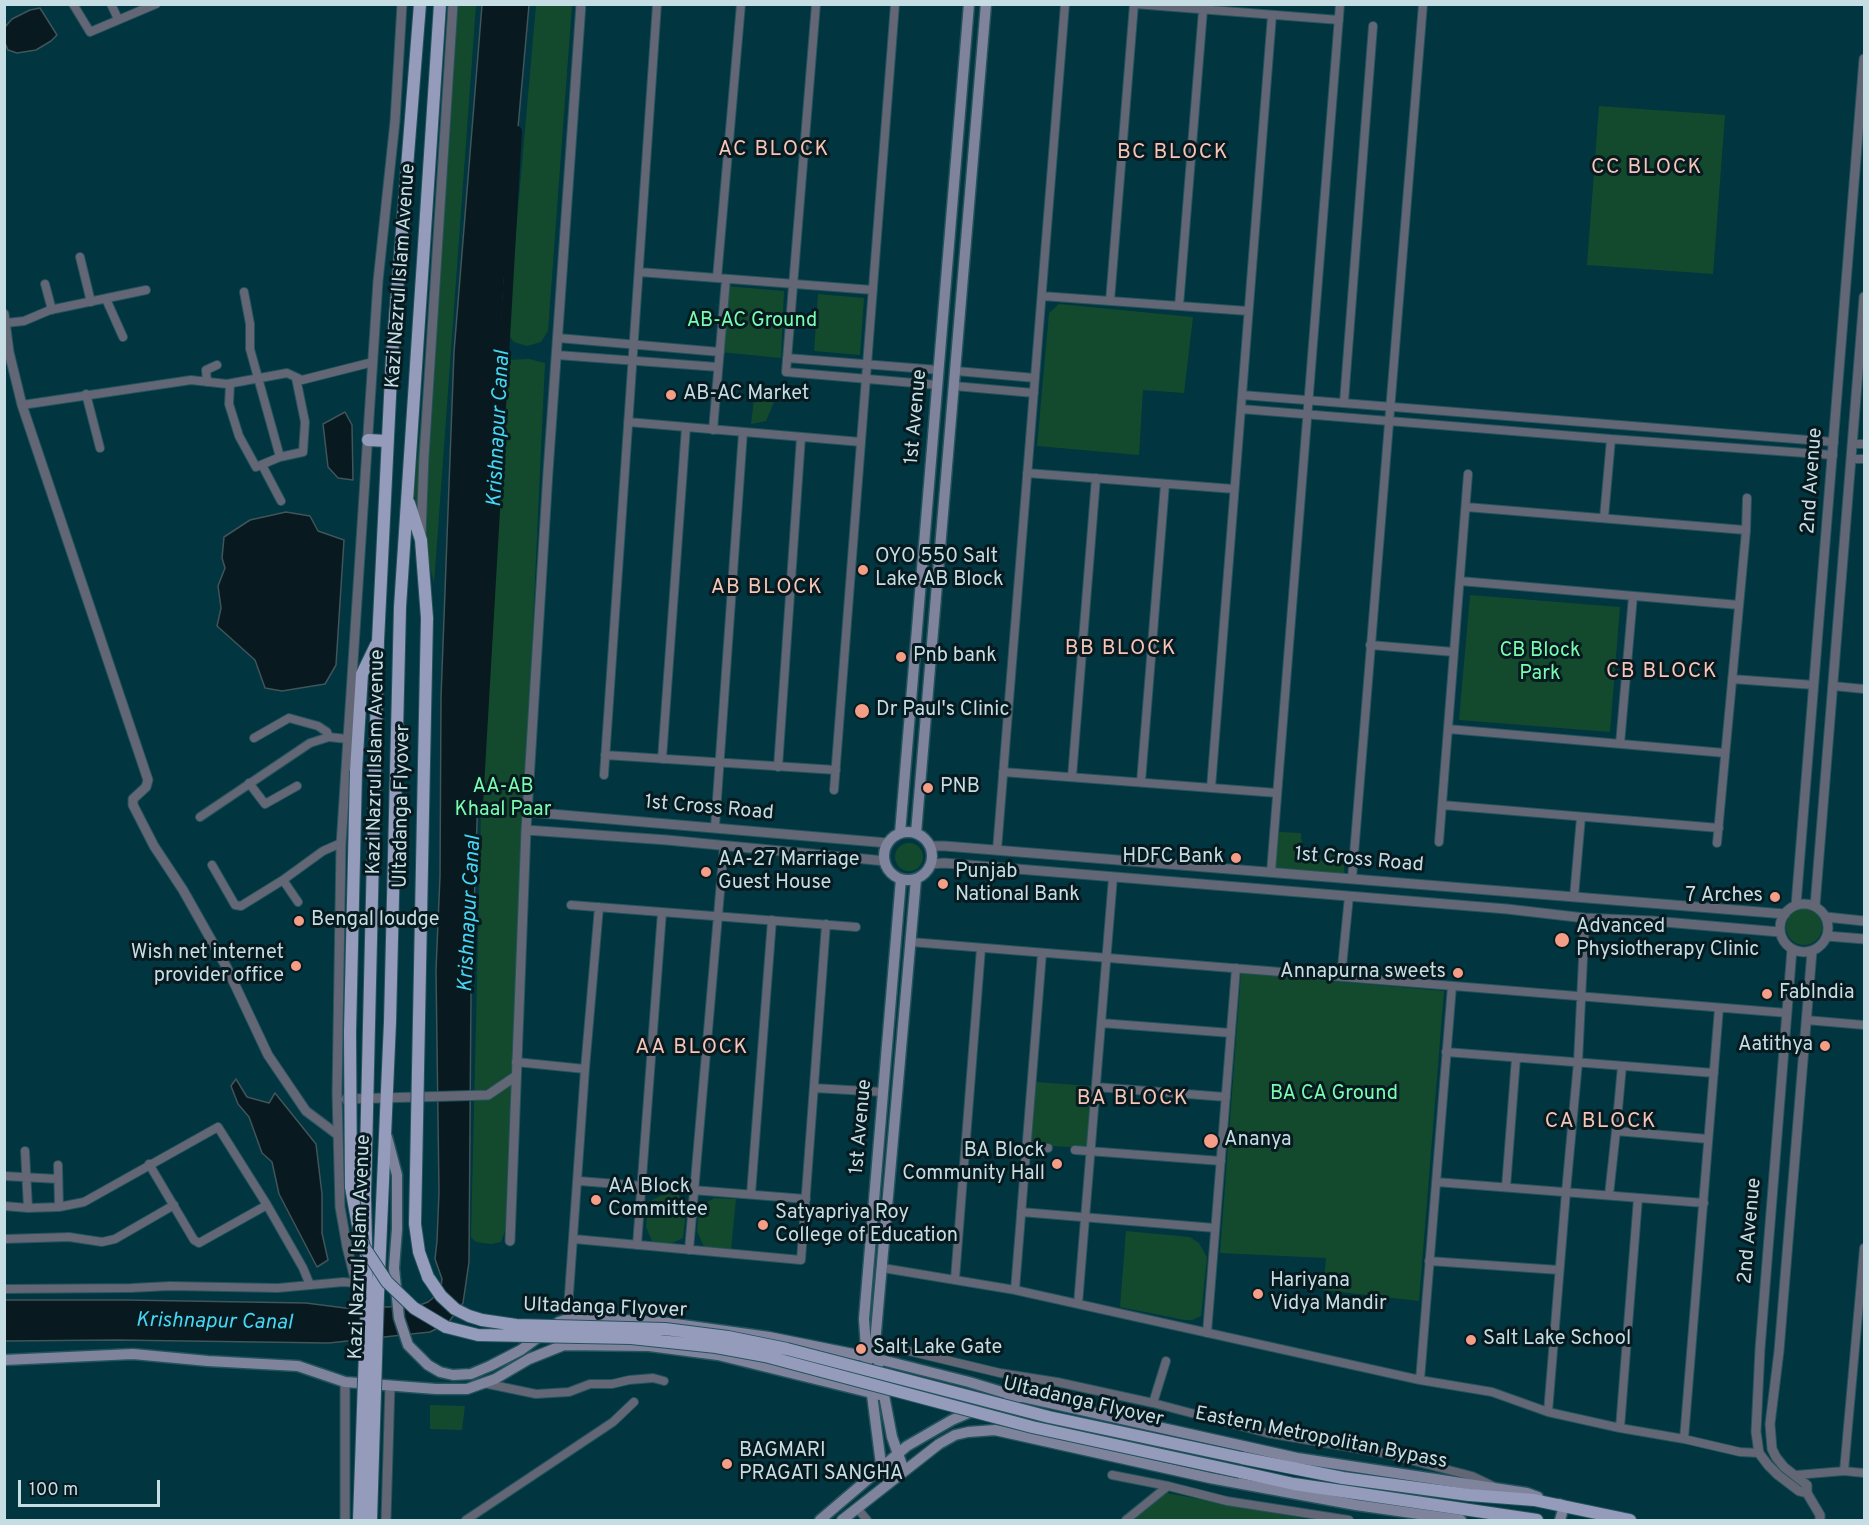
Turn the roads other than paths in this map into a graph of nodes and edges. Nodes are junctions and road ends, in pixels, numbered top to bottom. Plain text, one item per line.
1 (73, 4) edge
2 (111, 4) edge
3 (156, 4) edge
4 (402, 4) edge
5 (420, 4) edge
6 (440, 4) edge
7 (453, 4) edge
8 (581, 4) edge
9 (657, 4) edge
10 (741, 4) edge
11 (816, 4) edge
12 (895, 4) edge
13 (969, 4) edge
14 (986, 4) edge
15 (1065, 4) edge
16 (1135, 4) edge
17 (1340, 4) edge
18 (1423, 4) edge
19 (1203, 10) junction
20 (1272, 15) junction
21 (118, 19) junction
22 (1339, 20) junction
23 (1373, 26) dead end
24 (1864, 59) edge
25 (964, 62) junction
26 (981, 63) junction
27 (80, 257) dead end
28 (639, 272) junction
29 (721, 279) junction
30 (45, 284) dead end
31 (793, 284) junction
32 (873, 290) junction
33 (146, 291) dead end
34 (244, 291) dead end
35 (1042, 296) junction
36 (1864, 297) edge
37 (106, 299) junction
38 (1110, 301) junction
39 (91, 302) junction
40 (1179, 306) junction
41 (52, 310) junction
42 (1248, 311) junction
43 (5, 319) edge
44 (123, 337) dead end
45 (558, 339) junction
46 (634, 345) junction
47 (720, 352) junction
48 (7, 353) edge
49 (557, 355) junction
50 (787, 358) junction
51 (633, 360) junction
52 (373, 362) junction
53 (867, 364) junction
54 (217, 365) dead end
55 (718, 367) junction
56 (939, 370) junction
57 (956, 371) junction
58 (296, 378) junction
59 (1035, 378) junction
60 (259, 379) junction
61 (866, 379) junction
62 (207, 382) junction
63 (230, 384) junction
64 (938, 385) junction
65 (954, 386) junction
66 (1034, 393) junction
67 (86, 394) junction
68 (1242, 394) junction
69 (1838, 394) junction
70 (1857, 396) junction
71 (1308, 400) junction
72 (1344, 402) junction
73 (22, 405) junction
74 (1389, 406) junction
75 (1241, 410) junction
76 (1307, 415) junction
77 (1539, 419) junction
78 (628, 422) junction
79 (1388, 422) junction
80 (686, 427) junction
81 (713, 429) junction
82 (743, 432) junction
83 (1539, 434) junction
84 (801, 437) junction
85 (368, 440) junction
86 (1611, 440) junction
87 (387, 441) junction
88 (861, 442) junction
89 (1833, 442) junction
90 (1853, 444) junction
91 (1864, 444) edge
92 (100, 448) dead end
93 (932, 448) junction
94 (948, 450) junction
95 (1833, 455) junction
96 (280, 457) junction
97 (1852, 459) junction
98 (1864, 459) edge
99 (262, 465) junction
100 (1027, 473) junction
101 (1468, 474) dead end
102 (1096, 478) junction
103 (1165, 483) junction
104 (1234, 489) junction
105 (407, 496) junction
106 (1747, 498) dead end
107 (281, 501) dead end
108 (1466, 507) junction
109 (1604, 518) junction
110 (1745, 530) junction
111 (421, 540) junction
112 (1460, 581) junction
113 (1633, 596) junction
114 (1739, 605) junction
115 (378, 641) junction
116 (1370, 645) junction
117 (1454, 652) junction
118 (914, 671) junction
119 (930, 672) junction
120 (1732, 679) junction
121 (1814, 686) junction
122 (1833, 686) junction
123 (1864, 689) edge
124 (1448, 729) junction
125 (329, 737) junction
126 (254, 738) dead end
127 (347, 739) junction
128 (1620, 744) junction
129 (1725, 753) junction
130 (605, 755) junction
131 (662, 759) junction
132 (720, 763) junction
133 (778, 767) junction
134 (836, 770) junction
135 (1003, 772) junction
136 (604, 776) dead end
137 (1072, 777) junction
138 (1141, 782) junction
139 (249, 783) junction
140 (297, 786) dead end
141 (1211, 788) junction
142 (834, 790) dead end
143 (1277, 793) junction
144 (1442, 805) junction
145 (528, 812) junction
146 (200, 817) dead end
147 (1581, 817) junction
148 (669, 824) junction
149 (716, 827) junction
150 (1719, 828) junction
151 (526, 830) junction
152 (900, 833) junction
153 (916, 833) junction
154 (667, 840) junction
155 (1439, 842) dead end
156 (341, 843) junction
157 (888, 843) junction
158 (1717, 843) dead end
159 (724, 846) junction
160 (931, 846) junction
161 (997, 850) junction
162 (885, 861) junction
163 (931, 864) junction
164 (212, 865) dead end
165 (1211, 867) junction
166 (1271, 872) junction
167 (1113, 877) junction
168 (901, 879) junction
169 (916, 879) junction
170 (1352, 879) junction
171 (283, 880) junction
172 (1211, 885) junction
173 (1349, 896) junction
174 (1574, 897) junction
175 (298, 902) dead end
176 (1654, 904) junction
177 (571, 905) dead end
178 (1796, 905) junction
179 (1815, 906) junction
180 (599, 907) junction
181 (662, 912) junction
182 (1785, 914) junction
183 (718, 916) junction
184 (1826, 917) junction
185 (1585, 918) junction
186 (772, 920) junction
187 (1653, 921) junction
188 (1864, 921) edge
189 (826, 924) junction
190 (856, 927) dead end
191 (1780, 932) junction
192 (1827, 936) junction
193 (1864, 939) edge
194 (910, 942) junction
195 (981, 948) junction
196 (1792, 949) junction
197 (1812, 951) junction
198 (1042, 952) junction
199 (1107, 958) junction
200 (1236, 968) junction
201 (1341, 977) junction
202 (1452, 986) junction
203 (1581, 996) junction
204 (890, 1007) junction
205 (905, 1008) junction
206 (1719, 1008) junction
207 (1787, 1013) junction
208 (1806, 1020) junction
209 (1101, 1023) junction
210 (1864, 1025) edge
211 (1231, 1033) junction
212 (1446, 1052) junction
213 (1516, 1058) junction
214 (516, 1062) junction
215 (1578, 1062) junction
216 (1622, 1066) junction
217 (585, 1070) junction
218 (1714, 1073) junction
219 (516, 1076) junction
220 (1096, 1087) junction
221 (814, 1088) junction
222 (883, 1092) junction
223 (1226, 1096) junction
224 (387, 1098) junction
225 (368, 1099) junction
226 (338, 1100) junction
227 (1616, 1131) junction
228 (386, 1134) junction
229 (338, 1135) junction
230 (1708, 1139) junction
231 (1027, 1147) junction
232 (1048, 1148) dead end
233 (1075, 1150) dead end
234 (25, 1151) dead end
235 (1091, 1152) junction
236 (1221, 1161) junction
237 (149, 1164) junction
238 (58, 1165) dead end
239 (4, 1176) edge
240 (26, 1176) junction
241 (58, 1179) junction
242 (579, 1181) junction
243 (1436, 1182) junction
244 (641, 1186) junction
245 (1506, 1187) junction
246 (694, 1190) junction
247 (1566, 1192) junction
248 (751, 1194) junction
249 (1609, 1195) junction
250 (1638, 1198) junction
251 (806, 1199) junction
252 (1704, 1203) junction
253 (174, 1205) junction
254 (267, 1205) junction
255 (4, 1206) edge
256 (59, 1207) junction
257 (28, 1208) junction
258 (1022, 1212) junction
259 (1086, 1216) junction
260 (1215, 1228) junction
261 (4, 1239) edge
262 (574, 1239) junction
263 (510, 1241) dead end
264 (637, 1245) junction
265 (1864, 1248) edge
266 (688, 1250) junction
267 (1429, 1261) junction
268 (883, 1268) junction
269 (1559, 1270) junction
270 (955, 1279) junction
271 (310, 1285) junction
272 (4, 1289) edge
273 (367, 1290) junction
274 (1015, 1290) junction
275 (1078, 1304) junction
276 (568, 1319) junction
277 (1207, 1334) junction
278 (875, 1343) junction
279 (564, 1345) junction
280 (866, 1356) junction
281 (879, 1359) junction
282 (4, 1360) edge
283 (1166, 1361) dead end
284 (1420, 1380) junction
285 (664, 1381) dead end
286 (345, 1382) junction
287 (483, 1383) junction
288 (390, 1385) junction
289 (872, 1393) junction
290 (884, 1396) junction
291 (1015, 1396) junction
292 (634, 1402) dead end
293 (1153, 1403) junction
294 (1548, 1412) junction
295 (1620, 1428) junction
296 (1684, 1439) junction
297 (1760, 1453) junction
298 (897, 1455) junction
299 (880, 1468) junction
300 (904, 1471) junction
301 (1844, 1471) junction
302 (1864, 1473) edge
303 (1112, 1475) dead end
304 (1796, 1475) junction
305 (886, 1484) junction
306 (1168, 1486) junction
307 (1497, 1489) junction
308 (1807, 1493) junction
309 (1564, 1506) junction
310 (857, 1508) junction
311 (345, 1521) edge
312 (359, 1521) edge
313 (371, 1521) edge
314 (386, 1521) edge
315 (466, 1521) edge
316 (820, 1521) edge
317 (842, 1521) edge
318 (867, 1521) edge
319 (1126, 1521) edge
320 (1349, 1521) edge
321 (1461, 1521) edge
322 (1537, 1521) edge
323 (1560, 1521) edge
324 (1630, 1521) edge
325 (1820, 1521) edge

1 - 21 street
2 - 21 street
3 - 21 street
4 - 52 street, Kazi Nazrul Islam Avenue
5 - 87 main road, Kazi Nazrul Islam Avenue
6 - 105 main road, Kazi Nazrul Islam Avenue
7 - 111 street, Kazi Nazrul Islam Avenue
8 - 45 street
9 - 28 street
10 - 29 street
11 - 31 street
12 - 32 street
13 - 25 main road, 1st Avenue
14 - 26 main road, 1st Avenue
15 - 35 street
16 - 19 street
16 - 38 street
17 - 22 street
18 - 74 street
19 - 20 street
19 - 40 street
20 - 22 street
20 - 42 street
22 - 71 street
23 - 72 street
24 - 69 street, 2nd Avenue
25 - 26 main road
25 - 56 main road, 1st Avenue
26 - 57 main road, 1st Avenue
27 - 39 street
28 - 29 street
28 - 46 street
29 - 31 street
29 - 47 street
30 - 41 street
31 - 32 street
31 - 50 street
32 - 53 street
33 - 37 street
34 - 60 street
35 - 38 street
35 - 59 street
36 - 70 street, 2nd Avenue
37 - 39 street
37 - 44 street
38 - 40 street
39 - 41 street
40 - 42 street
41 - 43 street
42 - 68 street
43 - 48 street
45 - 46 street
45 - 49 street
46 - 47 street
46 - 51 street
47 - 55 street
48 - 73 street
49 - 51 street
49 - 145 street
50 - 53 street
50 - 61 street
51 - 55 street
51 - 78 street
52 - 58 street
52 - 85 street, Kazi Nazrul Islam Avenue
53 - 56 street
53 - 61 street
54 - 62 street
55 - 81 street
56 - 64 main road, 1st Avenue
57 - 59 street
57 - 65 main road, 1st Avenue
58 - 60 street
58 - 96 street
59 - 66 street
60 - 63 street
60 - 96 street
61 - 64 street
61 - 88 street
62 - 63 street
62 - 67 street
63 - 99 street
64 - 93 main road, 1st Avenue
65 - 66 street
65 - 94 main road, 1st Avenue
66 - 100 street
67 - 73 street
67 - 92 street
68 - 71 street
68 - 75 street
69 - 70 street
69 - 89 street, 2nd Avenue
70 - 90 street, 2nd Avenue
71 - 72 street
71 - 76 street
72 - 74 street
73 - 229 street
74 - 77 street
74 - 79 street
75 - 76 street
75 - 104 street
76 - 79 street
76 - 143 street
77 - 83 street
77 - 89 street
78 - 80 street
78 - 130 street
79 - 83 street
79 - 116 street
80 - 81 street
80 - 131 street
81 - 82 street
82 - 84 street
82 - 132 street
83 - 86 street
84 - 88 street
84 - 133 street
85 - 87 main road
85 - 127 street, Kazi Nazrul Islam Avenue
86 - 95 street
86 - 109 street
87 - 115 main road, Kazi Nazrul Islam Avenue
88 - 134 street
89 - 95 street, 2nd Avenue
90 - 91 street
90 - 97 street, 2nd Avenue
93 - 94 main road
93 - 118 main road, 1st Avenue
94 - 119 main road, 1st Avenue
95 - 121 street, 2nd Avenue
96 - 99 street
97 - 98 street
97 - 122 street, 2nd Avenue
99 - 107 street
100 - 102 street
100 - 135 street
101 - 108 street
102 - 103 street
102 - 137 street
103 - 104 street
103 - 138 street
104 - 141 street
105 - 111 main road, Ultadanga Flyover
105 - 224 main road, Kazi Nazrul Islam Avenue
106 - 110 street
108 - 109 street
108 - 112 street
109 - 110 street
110 - 114 street
111 - 309 main road, Ultadanga Flyover, bridge
112 - 113 street
112 - 117 street
113 - 114 street
113 - 128 street
114 - 120 street
115 - 225 main road, Kazi Nazrul Islam Avenue
115 - 322 main road, Ultadanga Flyover, bridge
116 - 117 street
116 - 170 street
117 - 124 street
118 - 119 main road
118 - 152 main road, 1st Avenue
119 - 153 main road, 1st Avenue
120 - 121 street
120 - 129 street
121 - 178 street, 2nd Avenue
122 - 123 street
122 - 179 street, 2nd Avenue
124 - 128 street
124 - 144 street
125 - 126 street
125 - 127 street
125 - 139 street
127 - 156 street, Kazi Nazrul Islam Avenue
128 - 129 street
129 - 150 street
130 - 131 street
130 - 136 street
131 - 132 street
132 - 133 street
132 - 149 street
133 - 134 street
134 - 142 street
135 - 137 street
135 - 161 street
137 - 138 street
138 - 141 street
139 - 140 street
139 - 146 street
141 - 143 street
143 - 166 street
144 - 147 street
144 - 155 street
145 - 148 street, 1st Cross Road
145 - 151 street
147 - 150 street
147 - 174 street
148 - 149 street, 1st Cross Road
148 - 154 street
149 - 157 street, 1st Cross Road
150 - 158 street
151 - 154 street
151 - 214 street
152 - 153 main road
152 - 157 main road
153 - 160 main road
154 - 159 street
156 - 171 street
156 - 226 street, Kazi Nazrul Islam Avenue
157 - 162 main road
159 - 162 street
159 - 183 street
160 - 161 street, 1st Cross Road
160 - 163 main road
161 - 165 street, 1st Cross Road
162 - 168 main road
163 - 167 street, 1st Cross Road
163 - 169 main road
164 - 171 street
165 - 166 street, 1st Cross Road
165 - 172 street
166 - 170 street, 1st Cross Road
167 - 172 street, 1st Cross Road
167 - 199 street
168 - 169 main road
168 - 204 main road, 1st Avenue
169 - 194 main road
170 - 174 street, 1st Cross Road
171 - 175 street
172 - 173 street, 1st Cross Road
173 - 185 street, 1st Cross Road
173 - 201 street
174 - 176 street, 1st Cross Road
176 - 182 street, 1st Cross Road
176 - 187 street
177 - 180 street
178 - 179 street
178 - 182 street
179 - 184 street
180 - 181 street
180 - 217 street
181 - 183 street
181 - 244 street
182 - 191 street
183 - 186 street
183 - 246 street
184 - 188 street
184 - 192 street
185 - 187 street, 1st Cross Road
185 - 203 street
186 - 189 street
186 - 248 street
187 - 191 street, 1st Cross Road
189 - 190 street
189 - 221 street
191 - 196 street
192 - 193 street
192 - 197 street
194 - 195 street
194 - 205 main road
195 - 198 street
195 - 270 street
196 - 197 street
196 - 207 street, 2nd Avenue
197 - 208 street, 2nd Avenue
198 - 199 street
198 - 231 street
199 - 200 street
199 - 209 street
200 - 201 street
200 - 211 street
201 - 202 street
202 - 203 street
202 - 212 street
203 - 206 street
203 - 215 street
204 - 205 main road
204 - 222 main road, 1st Avenue
205 - 268 main road
206 - 207 street
206 - 218 street
207 - 297 street, 2nd Avenue
208 - 210 street
208 - 304 street, 2nd Avenue
209 - 211 street
209 - 220 street
211 - 223 street
212 - 213 street
212 - 243 street
213 - 215 street
213 - 245 street
214 - 217 street
214 - 219 street
215 - 216 street
215 - 247 street
216 - 218 street
216 - 227 street
217 - 242 street
218 - 230 street
219 - 224 street
219 - 263 street
220 - 223 street
220 - 235 street
221 - 222 street
221 - 251 street
222 - 280 main road, 1st Avenue
223 - 236 street
224 - 225 street
224 - 228 main road, Kazi Nazrul Islam Avenue
225 - 226 street
225 - 273 main road, Kazi Nazrul Islam Avenue
226 - 229 street, Kazi Nazrul Islam Avenue
227 - 230 street
227 - 249 street
228 - 273 main road, Kazi Nazrul Islam Avenue
228 - 276 main road
229 - 273 street, Kazi Nazrul Islam Avenue
230 - 252 street
231 - 232 street
231 - 258 street
233 - 235 street
234 - 240 street
235 - 236 street
235 - 259 street
236 - 260 street
237 - 253 street
237 - 254 street
237 - 256 street
238 - 241 street
239 - 240 street
240 - 241 street
240 - 257 street
241 - 256 street
242 - 244 street
242 - 262 street
243 - 245 street
243 - 267 street
244 - 246 street
244 - 264 street
245 - 247 street
246 - 248 street
246 - 266 street
247 - 249 street
247 - 269 street
248 - 251 street
249 - 250 street
250 - 252 street
250 - 295 street
251 - 266 street
252 - 296 street
253 - 254 street
253 - 261 street
254 - 271 street
255 - 257 street
256 - 257 street
258 - 259 street
258 - 274 street
259 - 260 street
259 - 275 street
260 - 277 street
262 - 264 street
262 - 276 street
264 - 266 street
265 - 301 street
267 - 269 street
267 - 284 street
268 - 270 street
268 - 278 main road
269 - 294 street
270 - 274 street
271 - 272 street
271 - 273 street
273 - 312 main road, bridge
273 - 313 main road, Kazi Nazrul Islam Avenue, bridge
274 - 275 street
275 - 277 street
276 - 279 street
276 - 280 main road
277 - 284 street
278 - 281 main road
278 - 293 street
279 - 287 main road
279 - 289 main road
280 - 281 main road
280 - 289 main road, 1st Avenue
281 - 290 main road
281 - 291 main road
282 - 286 main road
283 - 293 street
284 - 294 street
285 - 287 street
286 - 288 main road
286 - 311 street
287 - 288 main road
288 - 314 street
289 - 290 main road
289 - 299 main road, 1st Avenue
290 - 298 main road
291 - 298 main road, Eastern Metropolitan Bypass
291 - 307 main road, Eastern Metropolitan Bypass
292 - 315 street
293 - 307 street
294 - 295 street
295 - 296 street
296 - 297 street
297 - 308 street
298 - 299 main road, Eastern Metropolitan Bypass
298 - 300 main road
299 - 305 main road, 1st Avenue
299 - 316 main road, Eastern Metropolitan Bypass
300 - 305 main road
300 - 321 main road
301 - 302 street
301 - 304 street
303 - 306 street
304 - 308 street, 2nd Avenue
305 - 310 main road
306 - 319 street
306 - 320 street
307 - 309 main road, Eastern Metropolitan Bypass
308 - 325 street, 2nd Avenue
309 - 323 main road
309 - 324 main road, Eastern Metropolitan Bypass
310 - 317 main road
310 - 318 street

